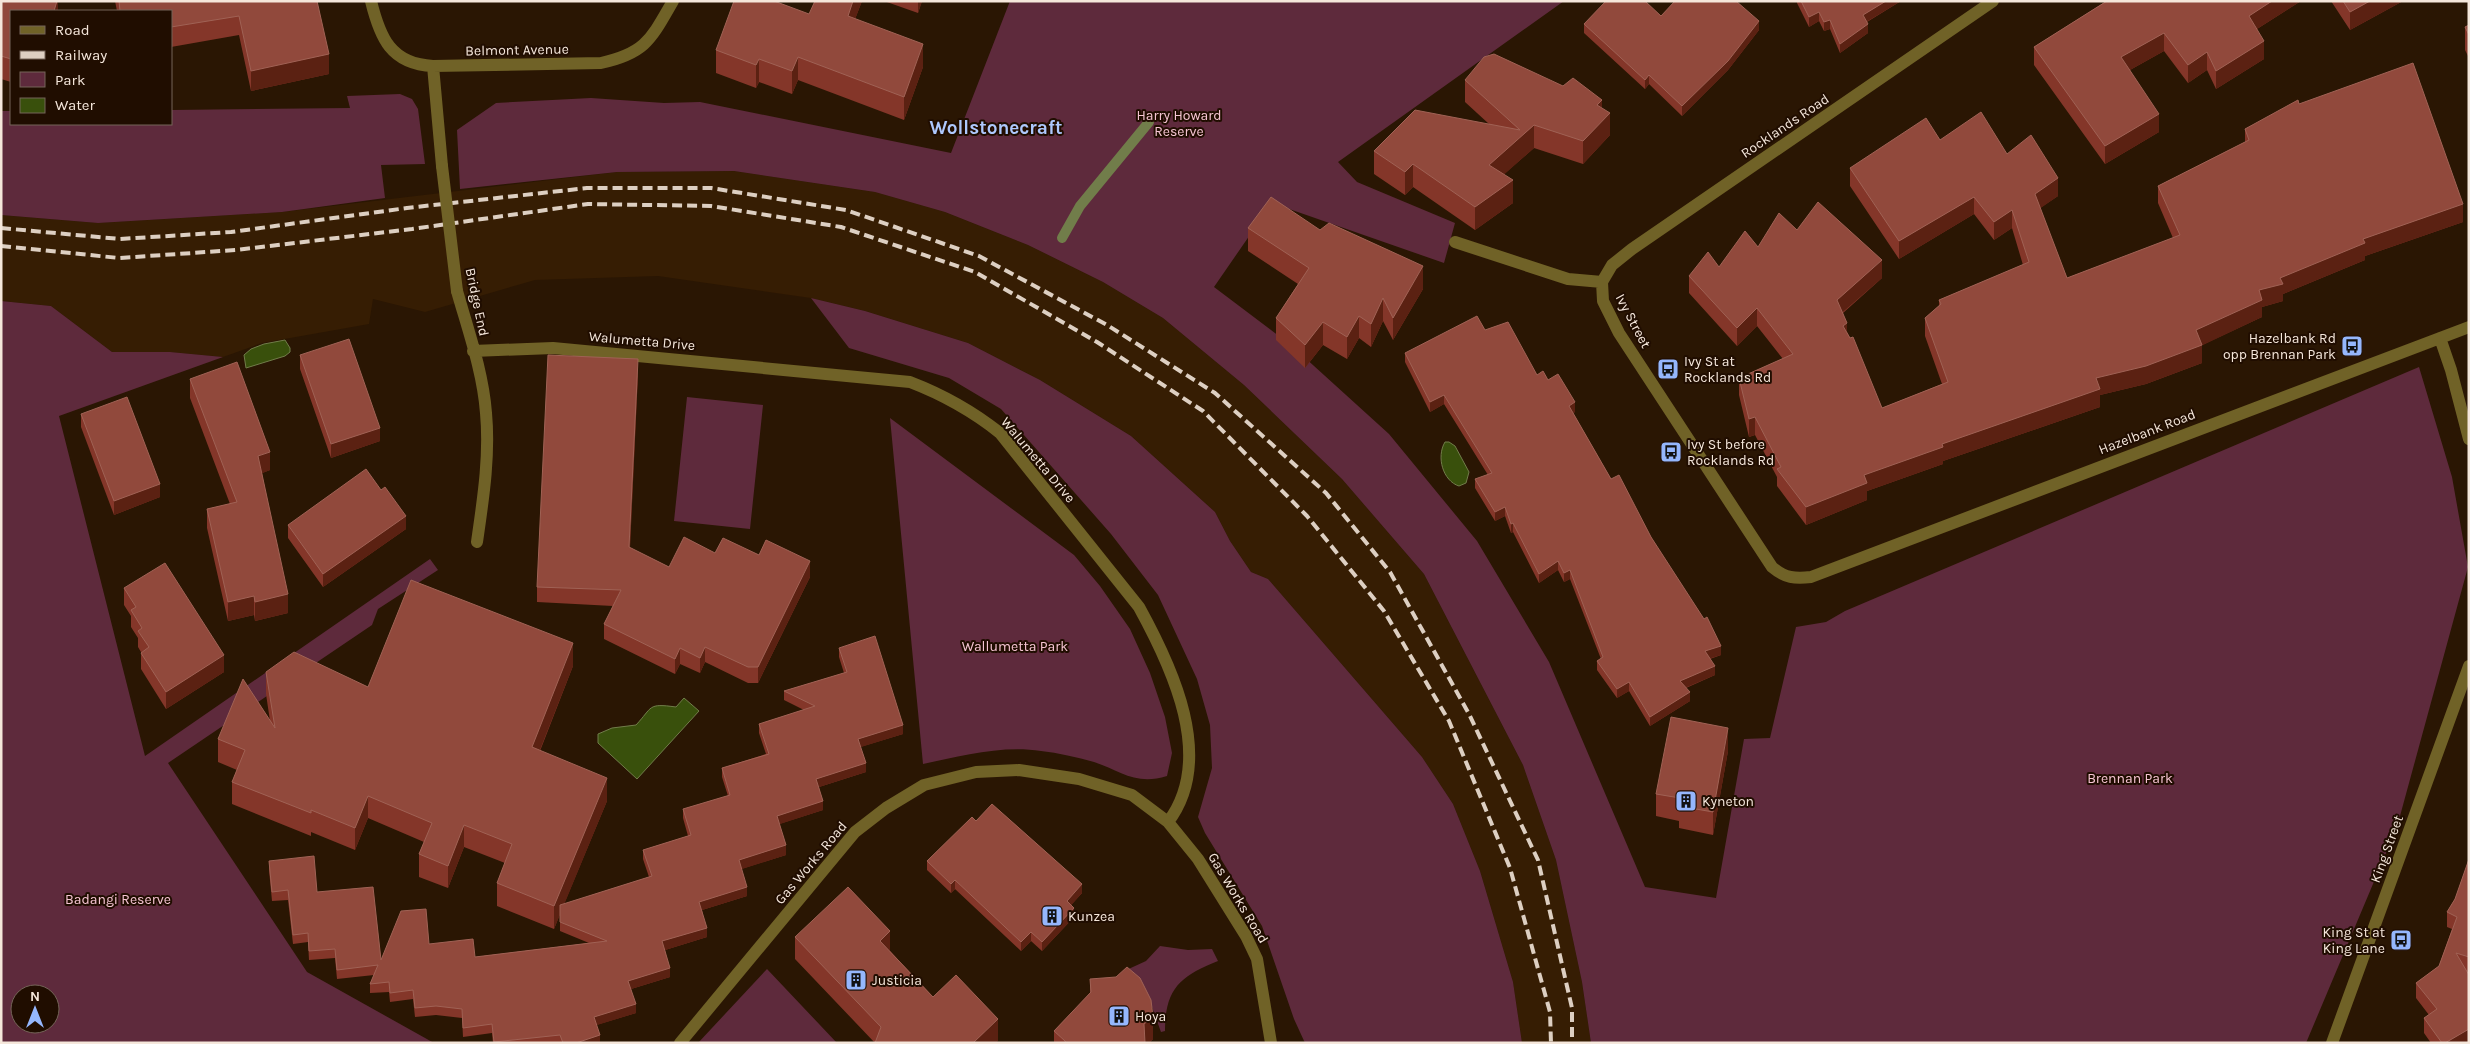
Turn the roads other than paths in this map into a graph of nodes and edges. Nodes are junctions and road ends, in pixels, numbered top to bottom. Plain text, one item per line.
1 (371, 1) edge
2 (672, 1) edge
3 (1993, 1) edge
4 (432, 66) junction
5 (1455, 242) dead end
6 (1602, 282) junction
7 (2469, 327) edge
8 (2440, 338) junction
9 (473, 351) junction
10 (2469, 439) edge
11 (478, 542) dead end
12 (1837, 565) joint
13 (2469, 666) edge
14 (1168, 822) junction
15 (680, 1043) edge
16 (1271, 1043) edge
17 (2332, 1043) edge

1 - 4 street, Belmont Avenue
2 - 4 street, Belmont Avenue
3 - 6 street, Rocklands Road
4 - 9 street, Bridge End, bridge
5 - 6 street, Ivy Street
6 - 12 street, Ivy Street
7 - 8 street, Hazelbank Road
8 - 10 street
8 - 12 street, Hazelbank Road
9 - 11 street, Bridge End
9 - 14 street, Walumetta Drive
13 - 17 street, King Street
14 - 15 street, Gas Works Road
14 - 16 street, Gas Works Road

